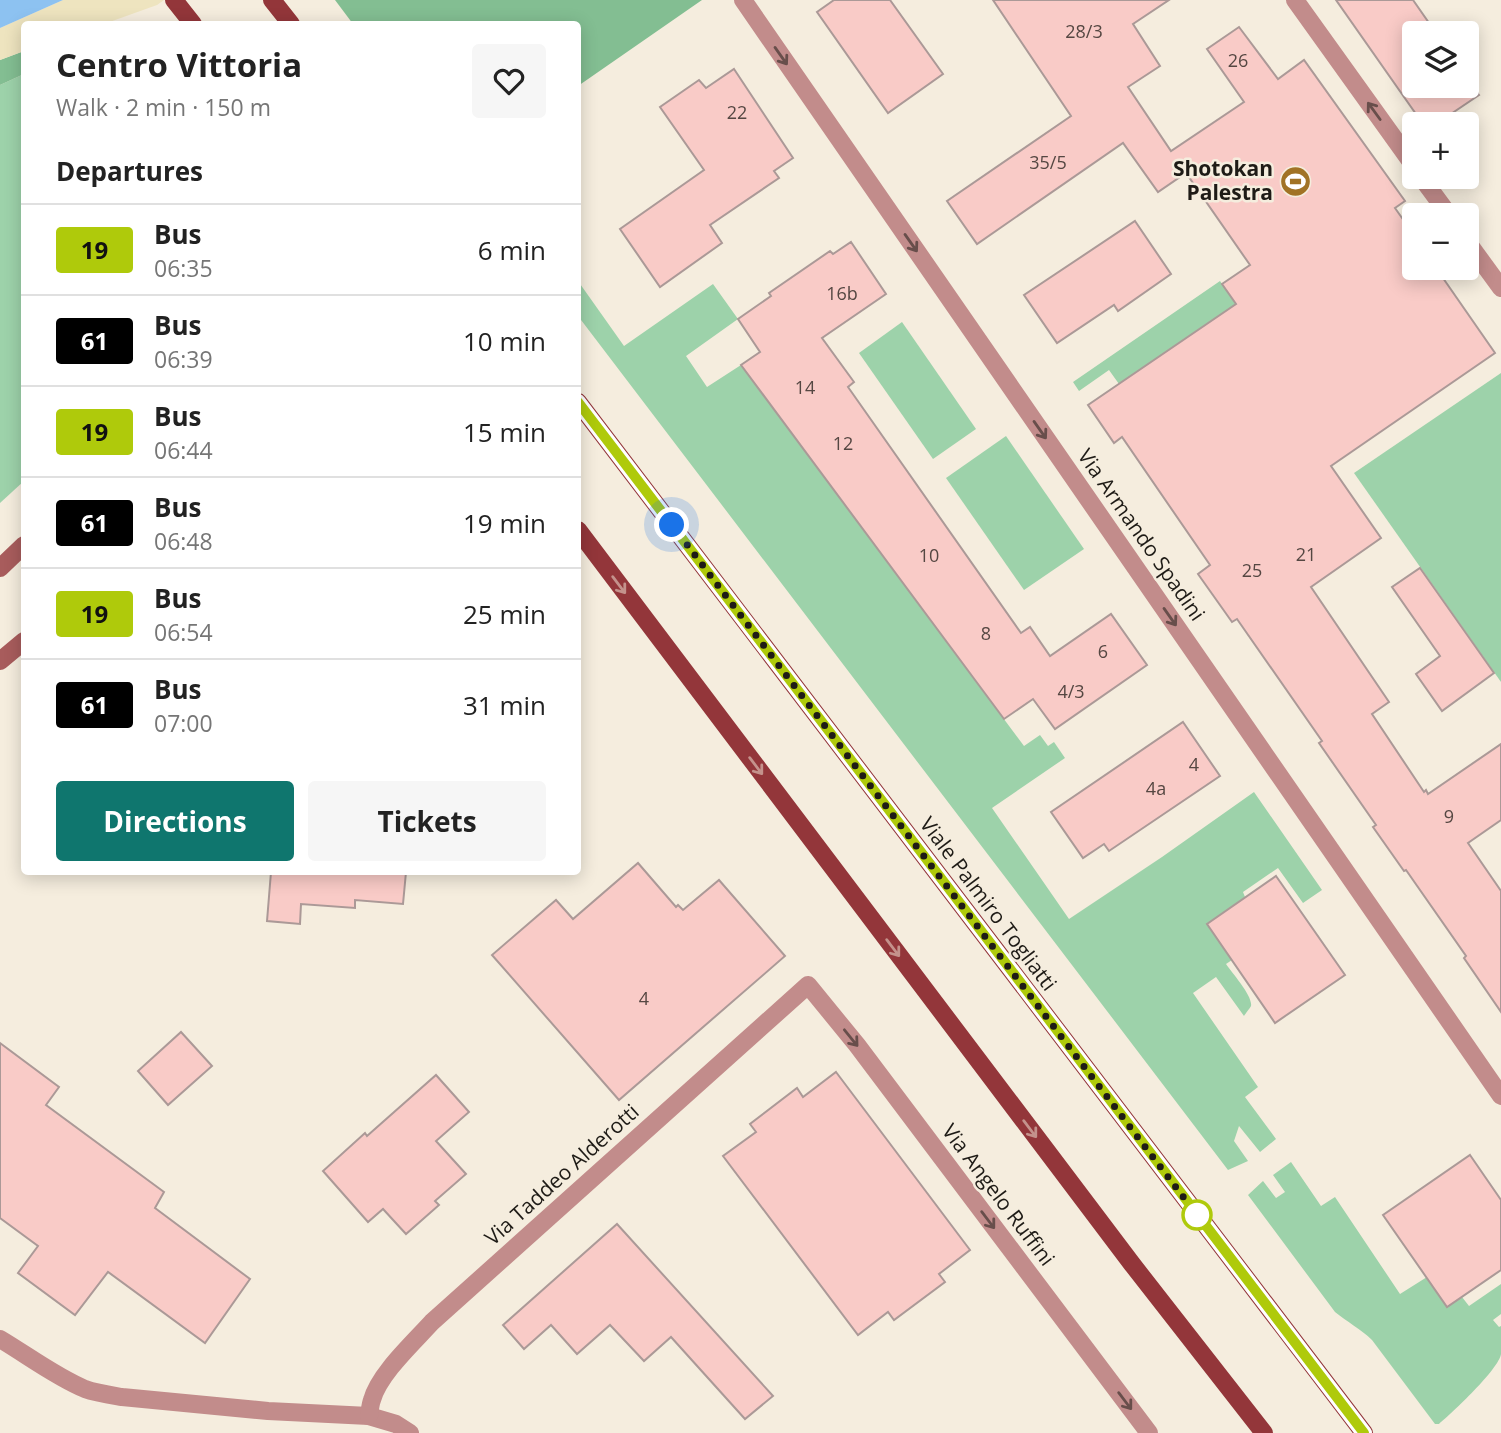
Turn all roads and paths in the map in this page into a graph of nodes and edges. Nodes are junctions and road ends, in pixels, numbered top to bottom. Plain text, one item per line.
1 (174, 0) edge
2 (272, 0) edge
3 (743, 0) edge
4 (1295, 0) edge
5 (191, 21) edge
6 (289, 21) edge
7 (1402, 149) edge
8 (1479, 258) edge
9 (1501, 288) edge
10 (581, 406) edge
11 (581, 534) edge
12 (21, 548) edge
13 (0, 568) edge
14 (21, 644) edge
15 (0, 661) edge
16 (808, 985) joint
17 (1501, 1097) edge
18 (0, 1339) edge
19 (369, 1416) junction
20 (410, 1433) edge
21 (1149, 1433) edge
22 (1264, 1433) edge
23 (1364, 1433) edge

1 - 5 main road
2 - 6 main road
3 -> 17 street, Via Armando Spadini
7 -> 4 street
8 - 9 street
10 - 23 main road, Viale Palmiro Togliatti
11 -> 22 main road
12 - 13 street
14 - 15 street
16 - 19 street, Via Taddeo Alderotti
16 -> 21 street, Via Angelo Ruffini
18 - 19 street
19 - 20 street

